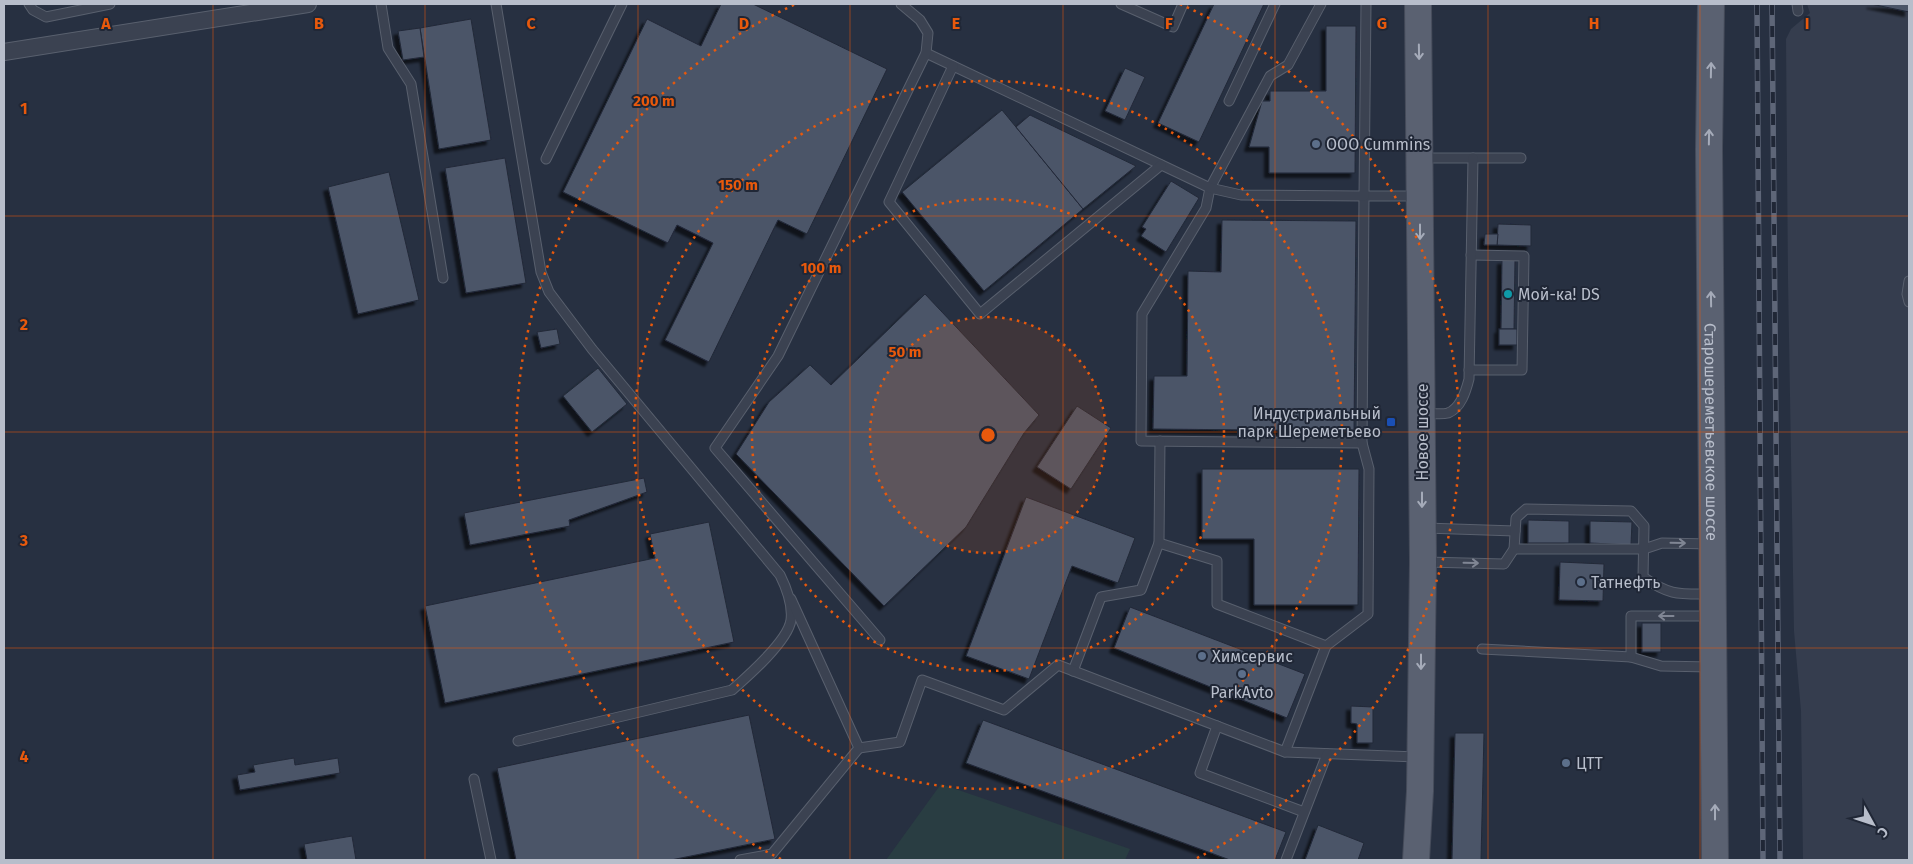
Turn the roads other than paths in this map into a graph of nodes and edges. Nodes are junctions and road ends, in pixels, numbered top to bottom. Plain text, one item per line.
1 (29, 4) edge
2 (110, 4) edge
3 (308, 4) edge
4 (381, 4) edge
5 (496, 4) edge
6 (622, 4) edge
7 (901, 4) edge
8 (1121, 4) edge
9 (1184, 4) edge
10 (1275, 4) edge
11 (1322, 4) edge
12 (1366, 4) edge
13 (1418, 4) edge
14 (1711, 4) edge
15 (4, 52) edge
16 (926, 53) junction
17 (953, 66) junction
18 (1228, 101) dead end
19 (1420, 158) junction
20 (1473, 158) junction
21 (1521, 158) dead end
22 (546, 159) dead end
23 (1161, 165) junction
24 (1210, 188) junction
25 (1364, 196) junction
26 (1420, 196) junction
27 (1471, 255) junction
28 (443, 278) dead end
29 (1909, 281) edge
30 (1909, 302) edge
31 (1469, 370) junction
32 (1422, 413) junction
33 (1160, 441) junction
34 (1362, 443) junction
35 (1422, 528) junction
36 (1515, 531) junction
37 (1159, 544) junction
38 (1714, 544) junction
39 (1514, 549) junction
40 (1644, 549) junction
41 (1423, 562) junction
42 (789, 594) junction
43 (1714, 605) junction
44 (880, 640) dead end
45 (1326, 646) junction
46 (1482, 649) dead end
47 (1631, 657) junction
48 (1714, 666) junction
49 (1074, 672) junction
50 (1218, 726) junction
51 (518, 741) dead end
52 (859, 748) junction
53 (1285, 752) junction
54 (1326, 754) junction
55 (1421, 758) junction
56 (474, 779) dead end
57 (1304, 812) junction
58 (491, 860) edge
59 (740, 860) edge
60 (1286, 860) edge
61 (1416, 860) edge
62 (1716, 860) edge

1 - 2 lane
3 - 15 street
4 - 28 lane
5 - 42 lane
6 - 22 lane
7 - 16 lane
8 - 9 lane
10 - 18 lane
11 - 24 lane
12 - 25 lane
13 -> 19 main road, Новое шоссе
38 -> 14 main road, Старошереметьевское шоссе
16 - 17 lane
16 - 44 lane
17 - 23 lane
17 - 23 lane
19 - 20 lane
19 - 26 main road, Новое шоссе
20 - 21 lane
20 - 27 lane
23 - 24 lane
24 - 25 lane
24 - 33 lane
25 - 26 lane
25 - 34 lane
26 -> 32 main road, Новое шоссе
27 - 31 lane
27 - 31 lane
29 - 30 lane
31 - 32 lane
32 -> 35 main road, Новое шоссе
33 - 34 lane
33 - 37 lane
34 - 45 lane
35 - 36 lane
35 - 41 main road, Новое шоссе
36 - 39 lane
36 - 40 lane
37 - 45 lane
37 - 49 lane
40 -> 38 lane
38 - 43 main road, Старошереметьевское шоссе
39 - 40 lane
41 -> 39 lane
40 - 43 lane
41 -> 55 main road, Новое шоссе
42 - 51 lane
42 - 52 lane
43 -> 47 lane
43 - 48 main road, Старошереметьевское шоссе
45 - 53 lane
46 - 47 lane
47 - 48 lane
62 -> 48 main road, Старошереметьевское шоссе
49 - 50 lane
49 - 52 lane
50 - 53 lane
50 - 57 lane
52 - 59 lane
53 - 54 lane
54 - 55 lane
54 - 57 lane
55 - 61 main road, Новое шоссе
56 - 58 lane
57 - 60 lane

